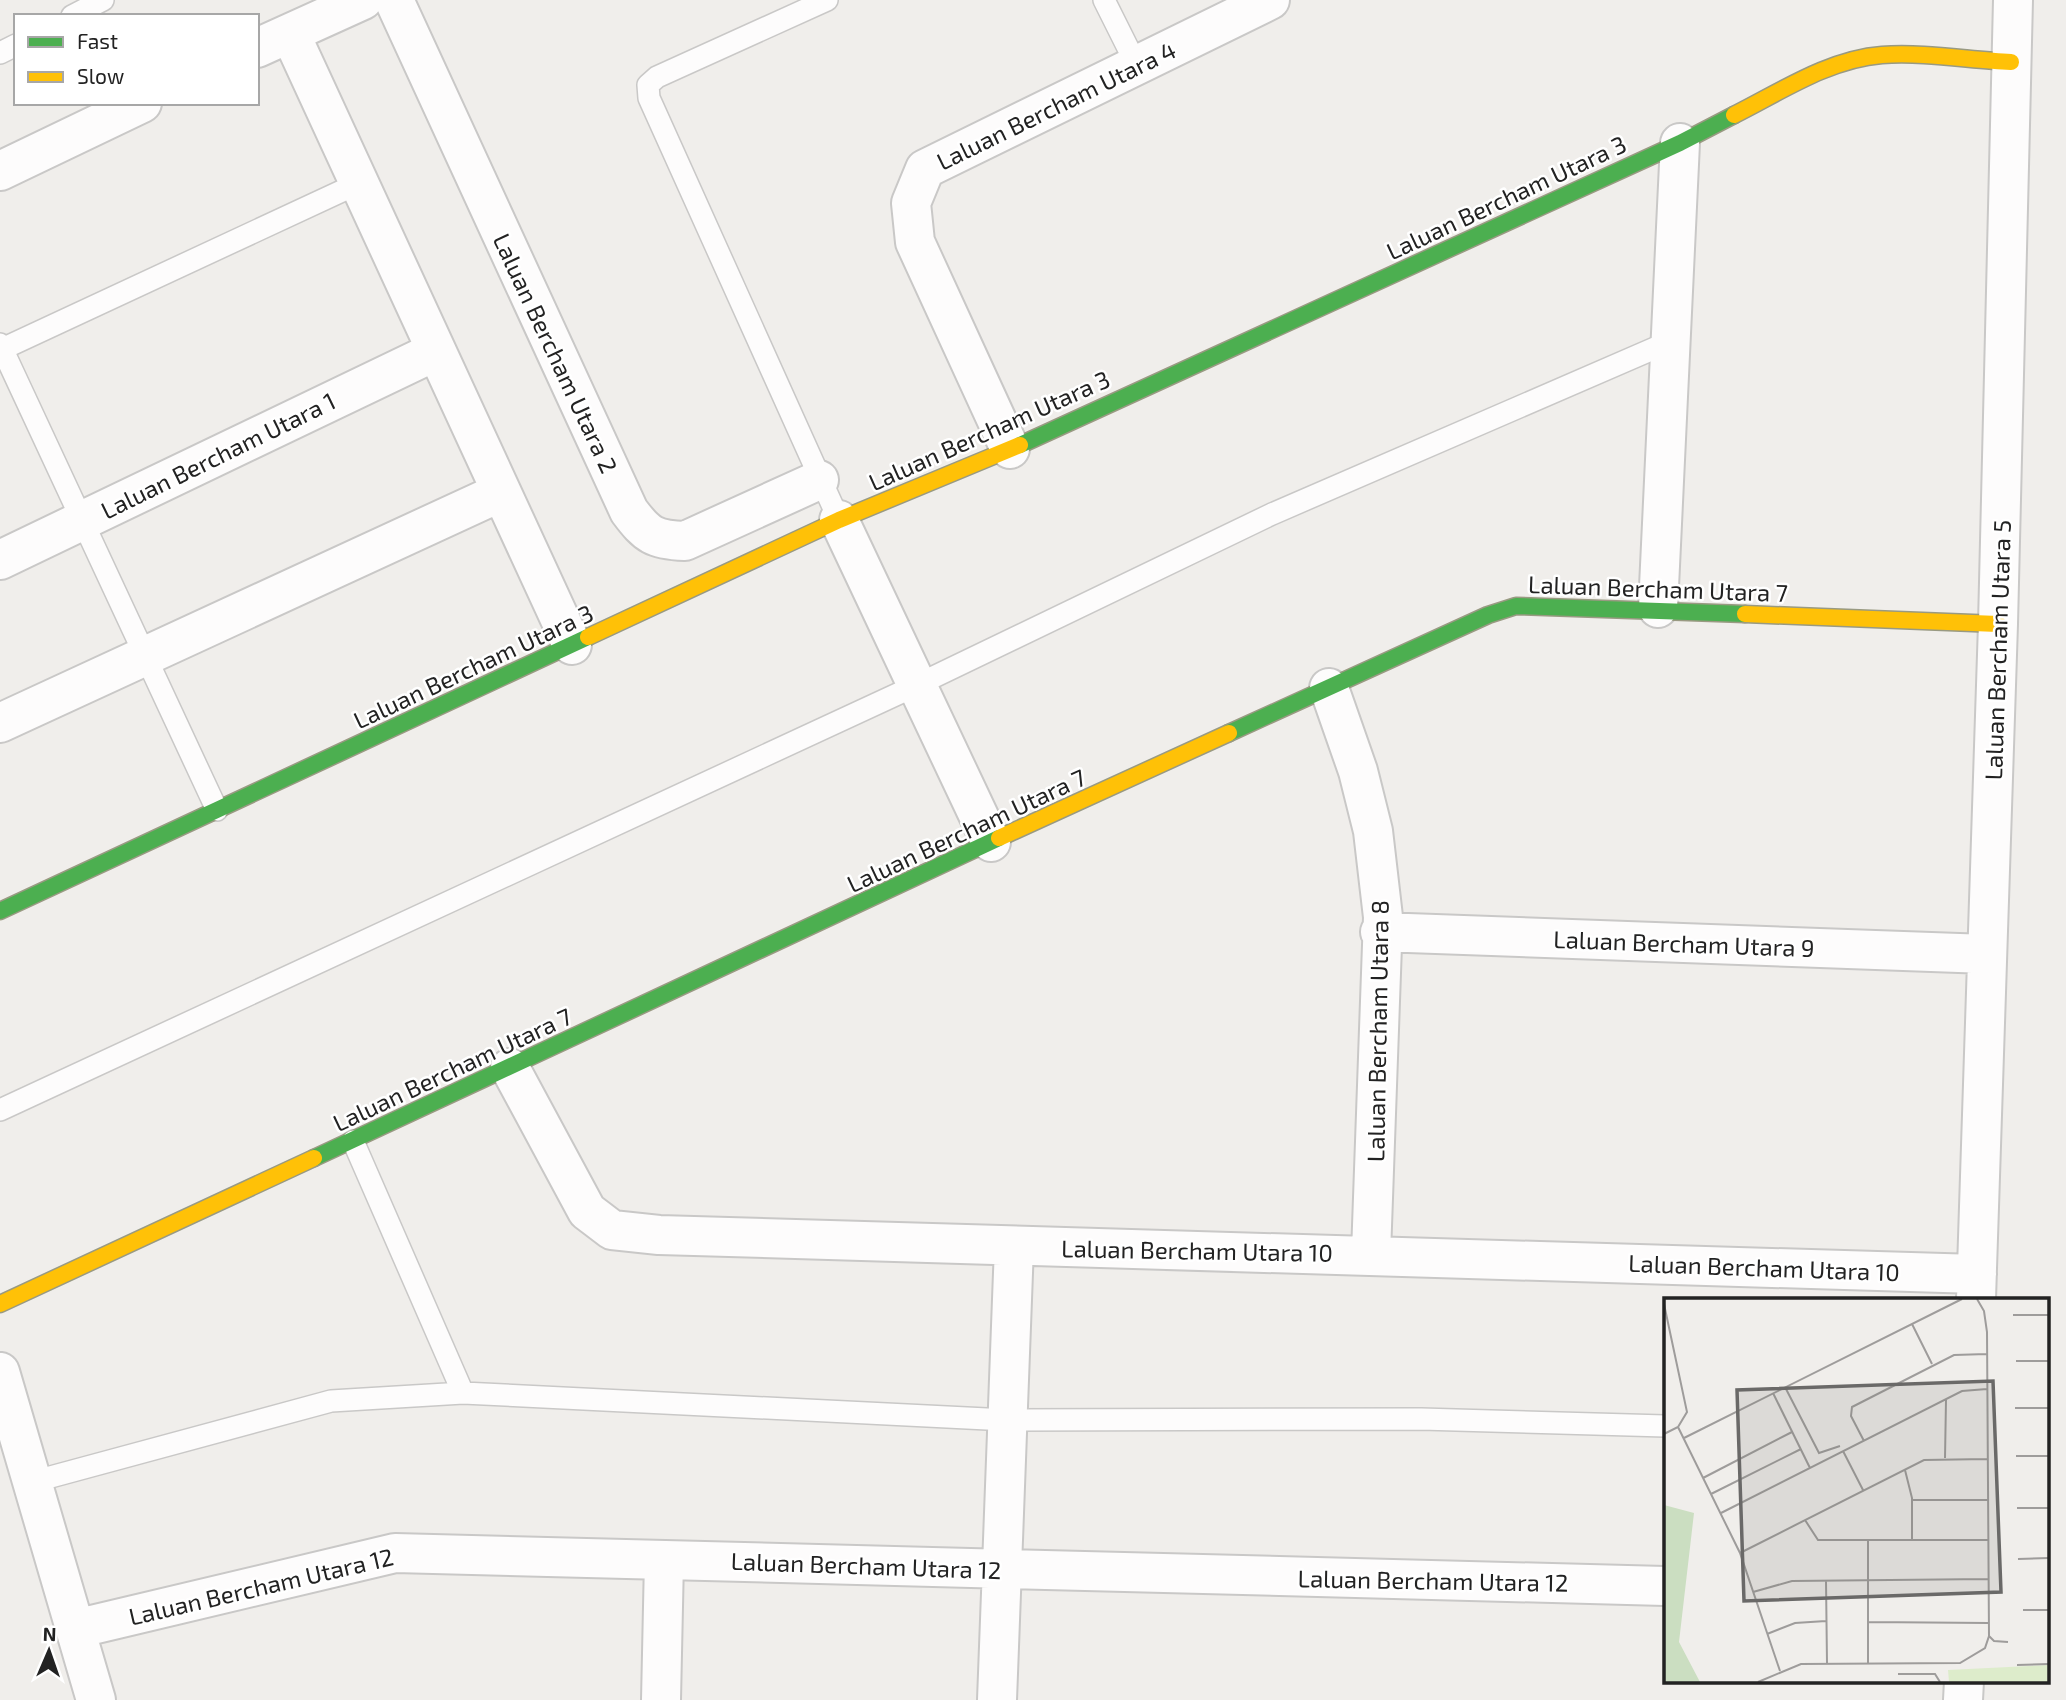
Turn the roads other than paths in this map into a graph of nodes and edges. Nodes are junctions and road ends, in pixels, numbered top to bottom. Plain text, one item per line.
1 (103, 0) edge
2 (363, 0) edge
3 (394, 0) edge
4 (827, 0) edge
5 (1104, 0) edge
6 (1270, 0) edge
7 (2013, 0) edge
8 (76, 14) edge
9 (274, 41) edge
10 (2011, 62) junction
11 (1137, 66) junction
12 (138, 105) edge
13 (1680, 142) junction
14 (0, 171) edge
15 (359, 183) junction
16 (1669, 342) junction
17 (1, 348) edge
18 (436, 351) junction
19 (1010, 449) junction
20 (819, 480) junction
21 (501, 492) junction
22 (839, 520) junction
23 (82, 521) junction
24 (0, 560) edge
25 (1658, 608) junction
26 (1998, 624) junction
27 (572, 645) junction
28 (146, 655) junction
29 (917, 685) junction
30 (1329, 688) junction
31 (0, 723) edge
32 (217, 810) junction
33 (991, 842) junction
34 (0, 911) edge
35 (1380, 932) junction
36 (1987, 954) junction
37 (510, 1068) junction
38 (0, 1110) edge
39 (353, 1141) junction
40 (1013, 1246) junction
41 (1371, 1254) junction
42 (1976, 1287) edge
43 (0, 1304) edge
44 (0, 1372) edge
45 (463, 1393) junction
46 (1007, 1420) junction
47 (1664, 1426) edge
48 (32, 1482) junction
49 (664, 1560) junction
50 (1002, 1569) junction
51 (1664, 1586) edge
52 (75, 1629) junction
53 (1964, 1682) edge
54 (96, 1700) edge
55 (661, 1700) edge
56 (997, 1700) edge
57 (1963, 1700) edge

1 - 8 lane
2 - 9 street
3 - 20 street, Laluan Bercham Utara 2
4 - 20 lane
5 - 11 lane
6 - 11 street, Laluan Bercham Utara 4
7 - 10 street, Laluan Bercham Utara 5
9 - 15 street
10 - 13 street, Laluan Bercham Utara 3
10 - 26 street, Laluan Bercham Utara 5
11 - 19 street, Laluan Bercham Utara 4
12 - 14 street
13 - 16 street
13 - 19 street, Laluan Bercham Utara 3
15 - 17 lane
15 - 18 street
16 - 25 street
16 - 29 lane
17 - 23 lane
18 - 21 street
18 - 23 street, Laluan Bercham Utara 1
19 - 22 street, Laluan Bercham Utara 3
20 - 22 lane
21 - 27 street
21 - 28 street
22 - 27 street, Laluan Bercham Utara 3
22 - 29 street
23 - 24 street, Laluan Bercham Utara 1
23 - 28 lane
25 - 26 street, Laluan Bercham Utara 7
25 - 30 street, Laluan Bercham Utara 7
26 - 36 street, Laluan Bercham Utara 5
27 - 32 street, Laluan Bercham Utara 3
28 - 31 street
28 - 32 lane
29 - 33 street
29 - 38 lane
30 - 33 street, Laluan Bercham Utara 7
30 - 35 street, Laluan Bercham Utara 8
32 - 34 street, Laluan Bercham Utara 3
33 - 37 street, Laluan Bercham Utara 7
35 - 36 street, Laluan Bercham Utara 9
35 - 41 street, Laluan Bercham Utara 8
36 - 42 street, Laluan Bercham Utara 5
37 - 39 street, Laluan Bercham Utara 7
37 - 40 street, Laluan Bercham Utara 10
39 - 43 street, Laluan Bercham Utara 7
39 - 45 lane
40 - 41 street, Laluan Bercham Utara 10
40 - 46 street
41 - 42 street, Laluan Bercham Utara 10
44 - 48 street
45 - 46 lane
45 - 48 lane
46 - 47 lane
46 - 50 street
48 - 52 street
49 - 50 street, Laluan Bercham Utara 12
49 - 52 street, Laluan Bercham Utara 12
49 - 55 street
50 - 51 street, Laluan Bercham Utara 12
50 - 56 street
52 - 54 street
53 - 57 street

